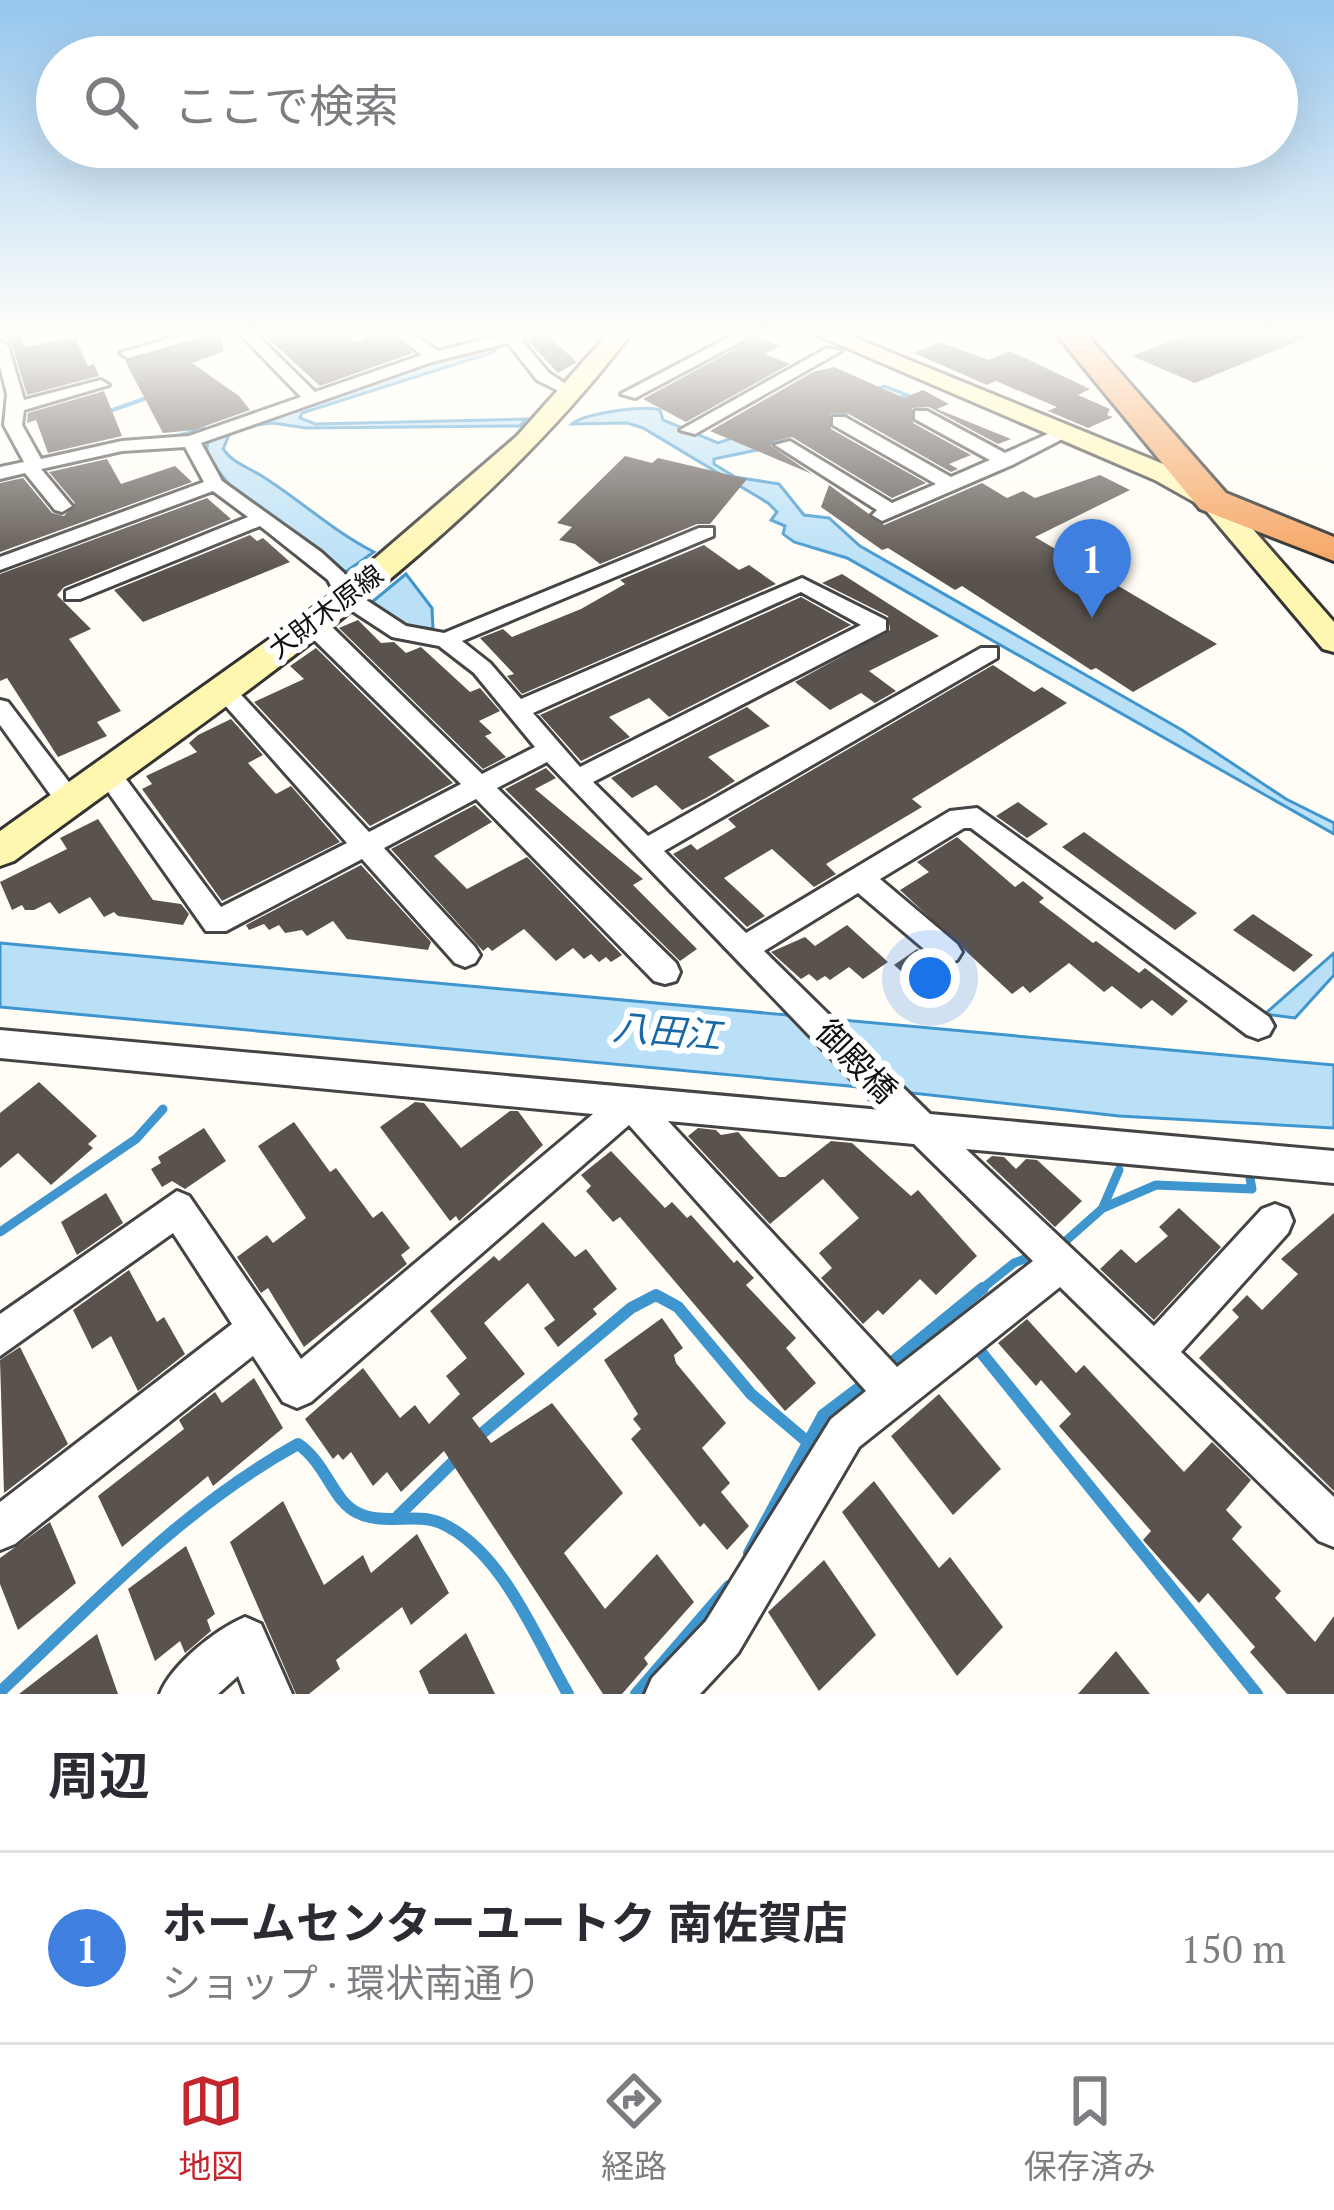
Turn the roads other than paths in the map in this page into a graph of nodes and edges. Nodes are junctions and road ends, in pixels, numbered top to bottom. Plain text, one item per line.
1 (13, 414) edge
2 (265, 414) edge
3 (549, 414) edge
4 (715, 414) edge
5 (1002, 414) edge
6 (1138, 414) edge
7 (921, 416) dead end
8 (839, 421) dead end
9 (689, 430) dead end
10 (205, 436) junction
11 (1058, 437) junction
12 (784, 445) dead end
13 (32, 460) junction
14 (1006, 461) junction
15 (0, 473) edge
16 (215, 484) junction
17 (952, 485) junction
18 (1213, 501) junction
19 (62, 506) dead end
20 (263, 518) junction
21 (706, 532) dead end
22 (1334, 550) edge
23 (0, 564) edge
24 (73, 595) dead end
25 (348, 598) junction
26 (312, 625) junction
27 (446, 640) junction
28 (1334, 642) edge
29 (989, 653) dead end
30 (223, 689) junction
31 (1, 710) edge
32 (518, 710) junction
33 (549, 750) junction
34 (108, 773) junction
35 (577, 780) junction
36 (477, 785) junction
37 (69, 801) junction
38 (368, 845) junction
39 (646, 849) junction
40 (0, 851) edge
41 (860, 878) junction
42 (745, 948) junction
43 (947, 952) dead end
44 (465, 955) dead end
45 (665, 972) dead end
46 (1258, 1026) dead end
47 (0, 1044) edge
48 (630, 1103) junction
49 (923, 1130) junction
50 (1334, 1167) edge
51 (1275, 1221) dead end
52 (1051, 1250) junction
53 (257, 1329) junction
54 (0, 1336) edge
55 (1156, 1352) junction
56 (881, 1380) junction
57 (1334, 1526) edge
58 (0, 1529) edge
59 (183, 1694) edge
60 (269, 1694) edge
61 (668, 1694) edge

1 - 13 street
2 - 10 street
3 - 25 street, 大財木原線
4 - 9 street
5 - 11 street
6 - 18 highway
7 - 14 street
8 - 17 street
10 - 13 street
10 - 16 street
11 - 14 street
11 - 18 street
12 - 17 street
13 - 15 street
13 - 19 street
14 - 17 street
16 - 20 street
16 - 23 street
18 - 22 highway
18 - 28 street
20 - 24 street
20 - 25 street
21 - 27 street
25 - 26 street, 大財木原線
25 - 27 street
26 - 30 street, 大財木原線
26 - 36 street
27 - 32 street, 御殿橋
29 - 39 street
30 - 34 street, 大財木原線
30 - 38 street
31 - 37 street
32 - 33 street, 御殿橋
32 - 35 street
33 - 35 street, 御殿橋
33 - 36 street
34 - 37 street, 大財木原線
34 - 38 street
35 - 39 street, 御殿橋
36 - 38 street
36 - 45 street
37 - 40 street, 大財木原線
38 - 44 street
39 - 42 street, 御殿橋
41 - 42 street
41 - 43 street
41 - 46 street
42 - 49 street, 御殿橋
47 - 48 street
48 - 49 street
48 - 53 street
48 - 56 street
49 - 50 street
49 - 52 street, 御殿橋
51 - 55 street
52 - 55 street, 御殿橋
52 - 56 street
53 - 54 street
53 - 58 street
55 - 57 street, 御殿橋
56 - 61 street
59 - 60 street

